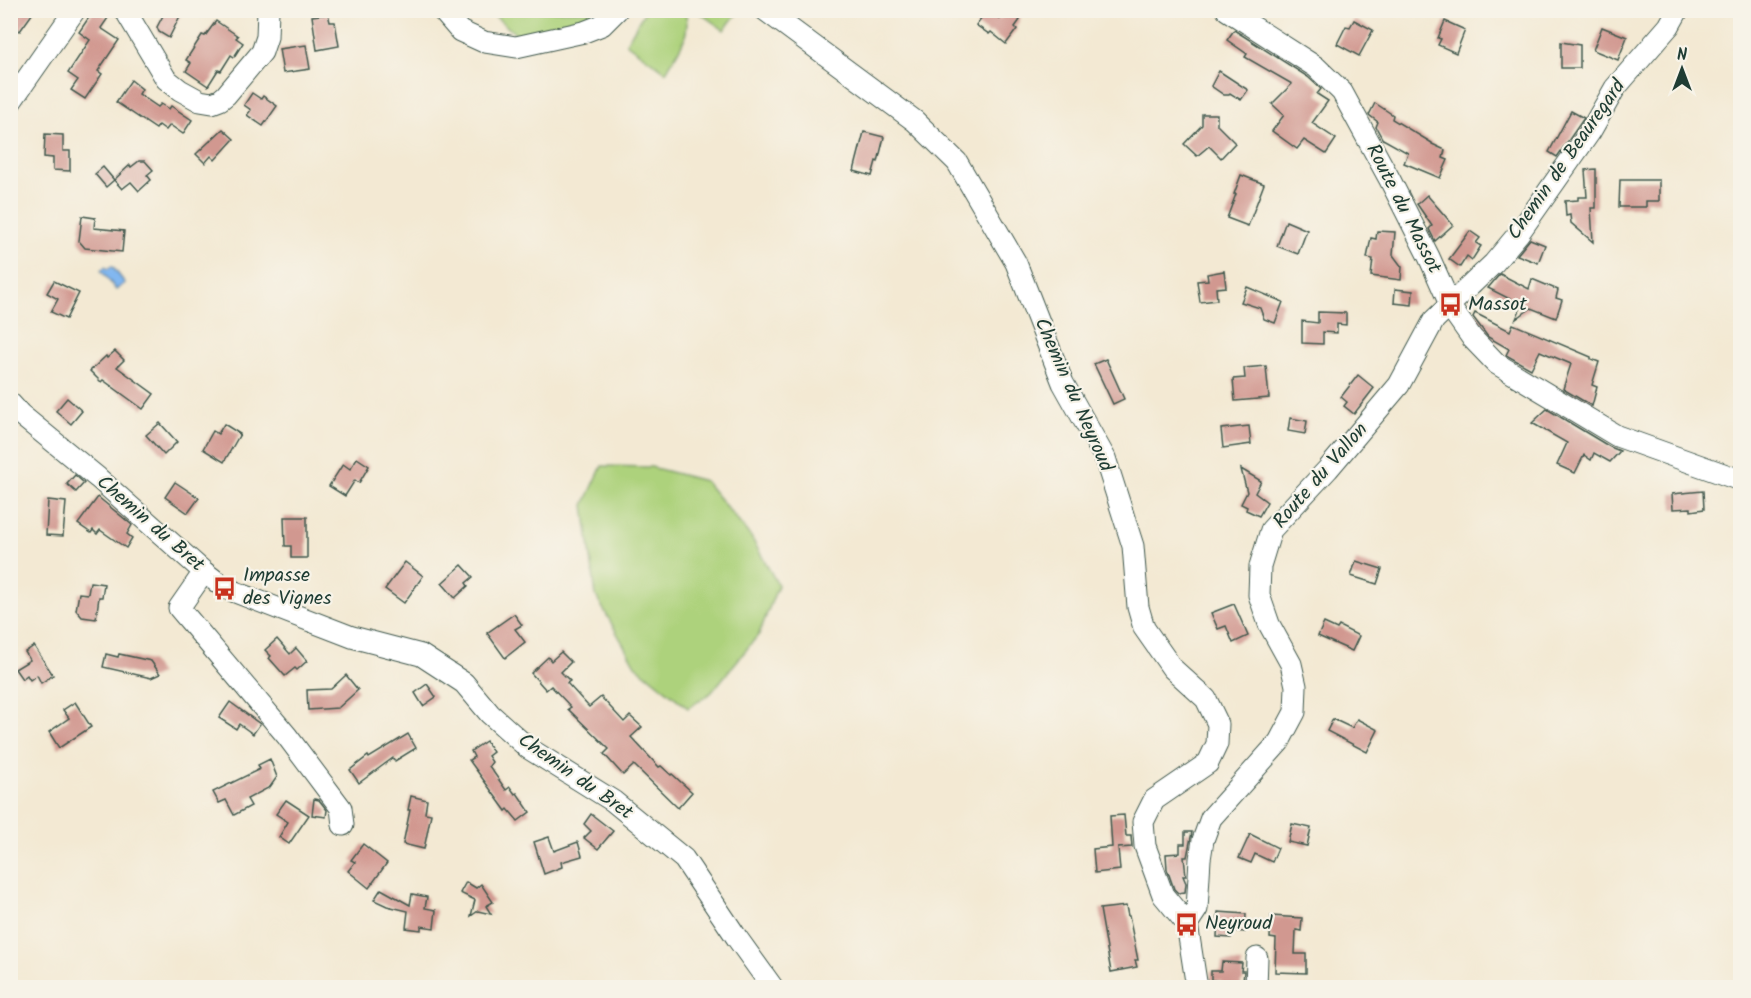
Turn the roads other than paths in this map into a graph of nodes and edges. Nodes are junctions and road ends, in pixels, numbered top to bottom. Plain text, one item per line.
1 (75, 10) edge
2 (125, 10) edge
3 (268, 10) edge
4 (442, 10) edge
5 (617, 10) edge
6 (765, 10) edge
7 (1227, 10) edge
8 (1678, 10) edge
9 (10, 104) edge
10 (1450, 305) junction
11 (14, 417) edge
12 (1740, 480) edge
13 (204, 572) junction
14 (343, 825) dead end
15 (1187, 924) junction
16 (1191, 955) junction
17 (1257, 958) dead end
18 (773, 987) edge
19 (1197, 987) edge
20 (1208, 987) edge
21 (1256, 987) edge

1 - 9 street
2 - 3 street
4 - 5 street
6 - 15 street, Chemin du Neyroud
7 - 10 street, Route du Massot
8 - 10 street, Chemin de Beauregard
10 - 12 street, Route du Massot
10 - 15 street, Route du Vallon
11 - 13 street, Chemin du Bret
13 - 14 street
13 - 18 street, Chemin du Bret
15 - 16 street, Route du Vallon
16 - 19 street, Route du Vallon
16 - 20 street
17 - 21 street

